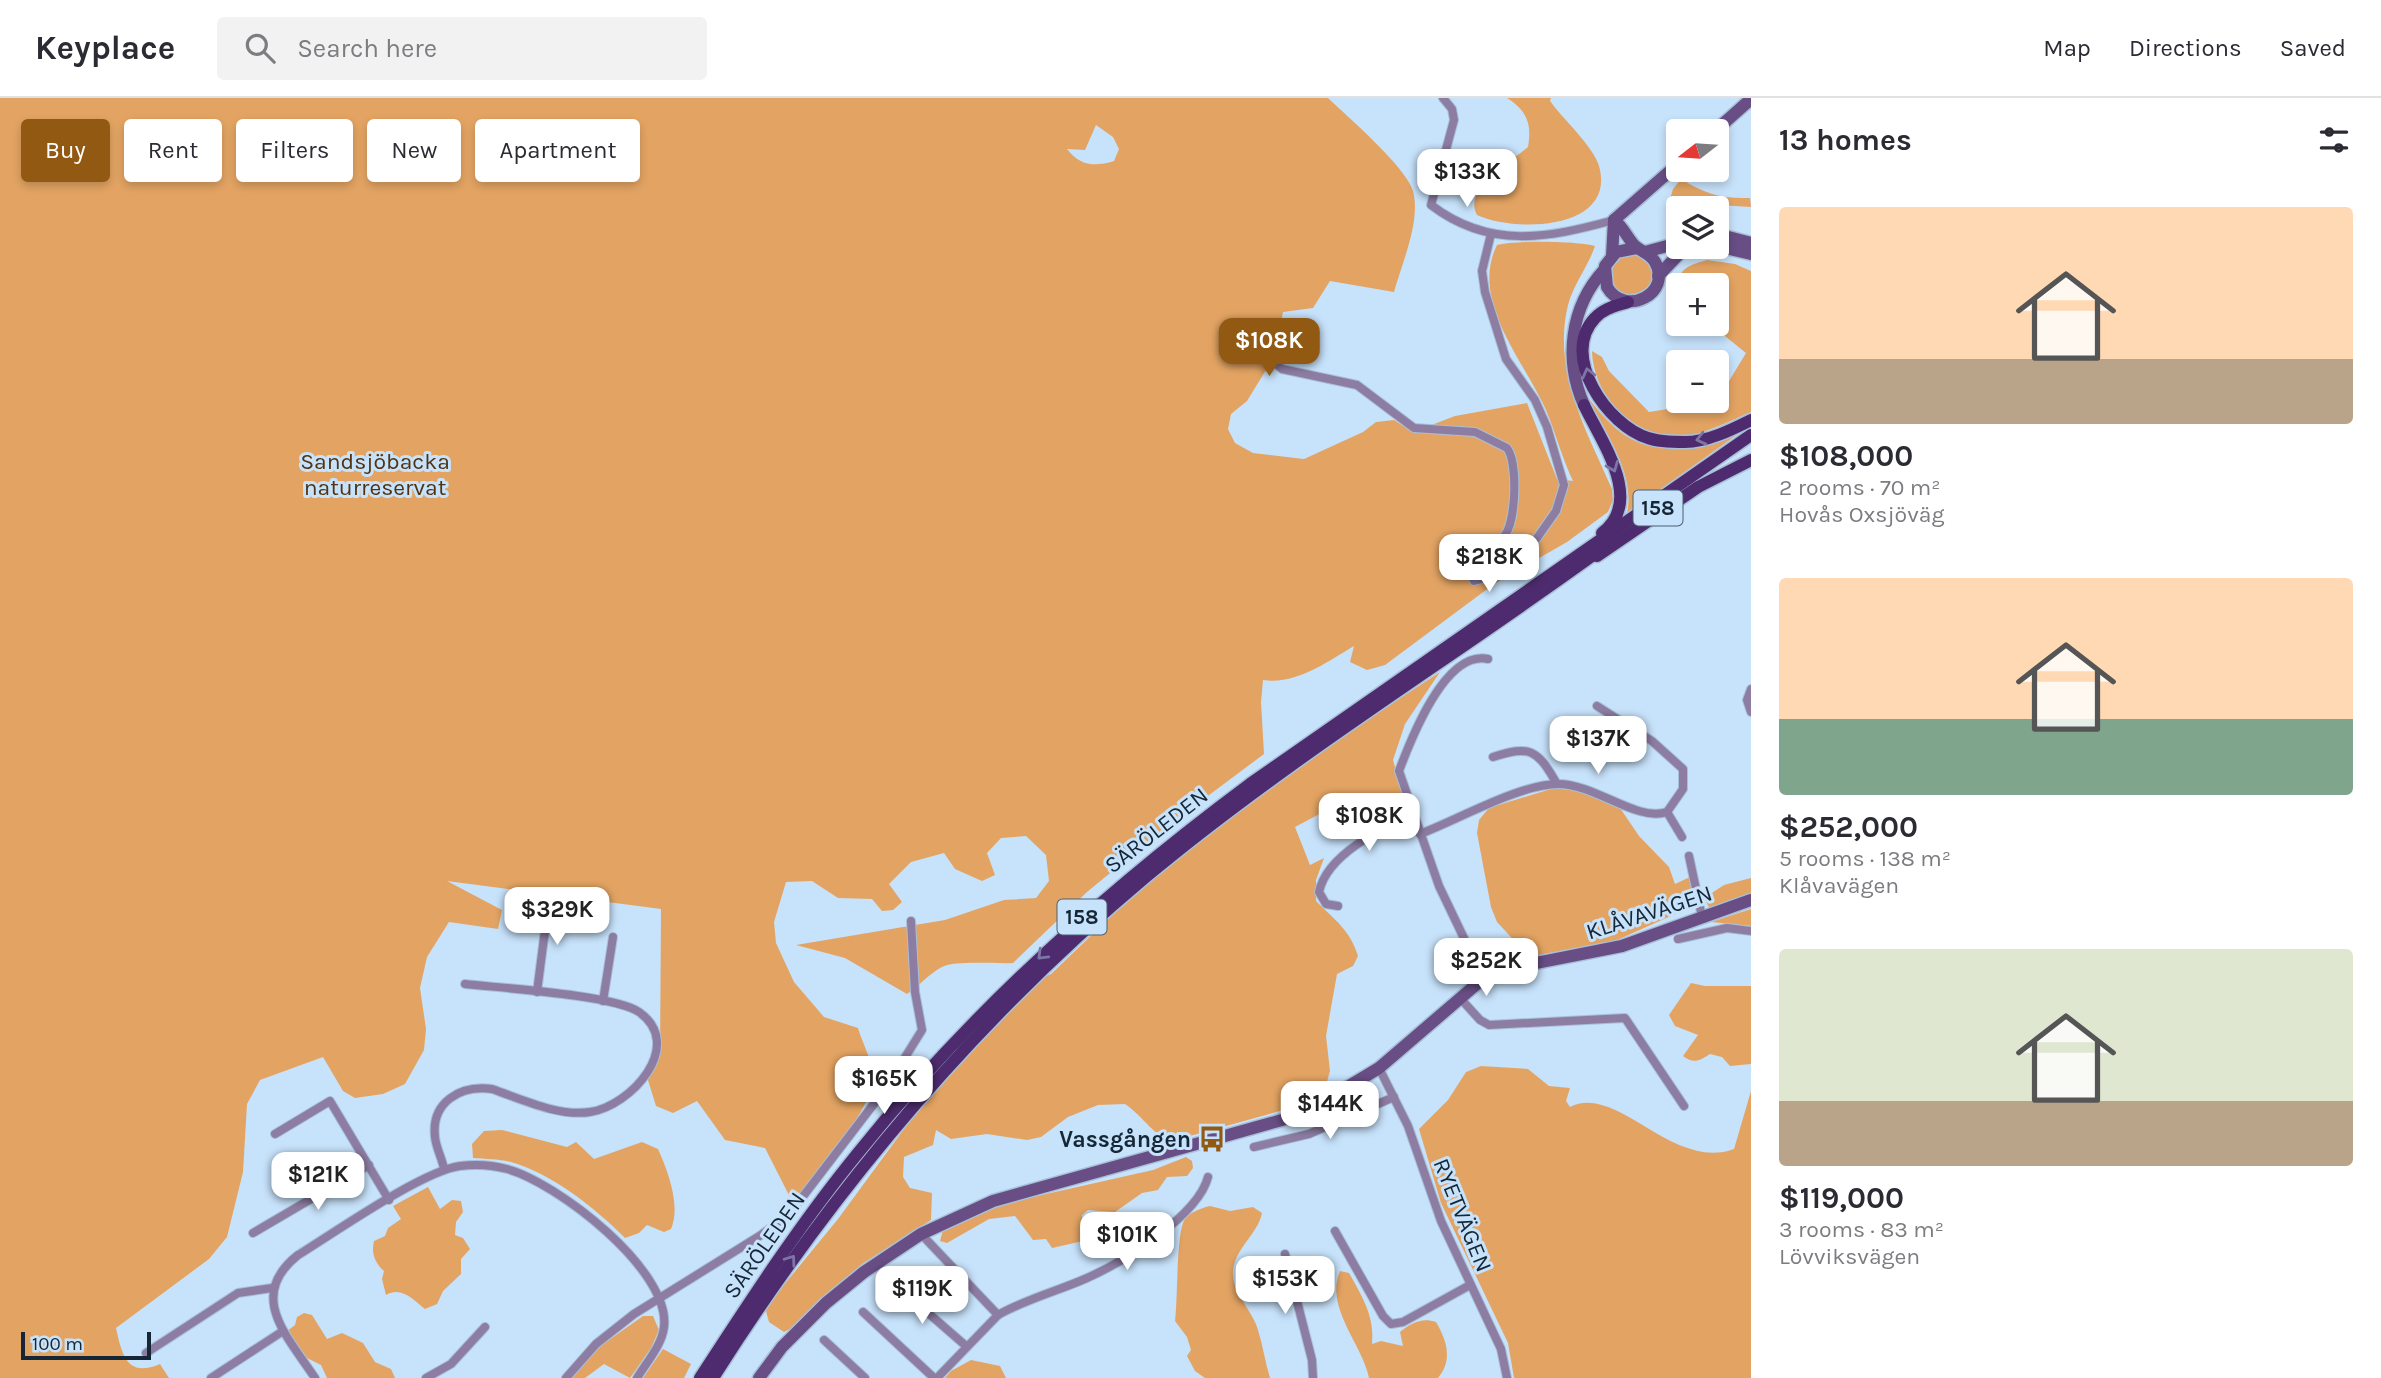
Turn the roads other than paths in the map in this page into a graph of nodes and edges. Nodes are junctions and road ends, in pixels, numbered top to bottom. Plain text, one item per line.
1 (1443, 98) edge
2 (1751, 99) edge
3 (1728, 119) edge
4 (1666, 174) edge
5 (1614, 220) junction
6 (1491, 234) junction
7 (1729, 237) edge
8 (1751, 243) edge
9 (1666, 245) edge
10 (1729, 249) edge
11 (1641, 250) junction
12 (1751, 254) edge
13 (1612, 256) junction
14 (1674, 259) edge
15 (1604, 270) junction
16 (1658, 276) junction
17 (1628, 302) junction
18 (1268, 356) dead end
19 (1584, 405) joint
20 (1751, 420) edge
21 (1751, 435) edge
22 (1751, 442) edge
23 (1751, 460) edge
24 (1566, 568) junction
25 (1488, 659) dead end
26 (1751, 689) edge
27 (1597, 706) dead end
28 (1751, 712) edge
29 (1493, 757) dead end
30 (1557, 784) junction
31 (1667, 812) junction
32 (1413, 814) junction
33 (1420, 834) junction
34 (1682, 837) dead end
35 (1689, 856) dead end
36 (549, 898) dead end
37 (1751, 900) edge
38 (1338, 906) dead end
39 (1702, 917) junction
40 (911, 921) dead end
41 (1751, 931) edge
42 (613, 937) dead end
43 (1678, 939) dead end
44 (1484, 980) junction
45 (465, 985) dead end
46 (537, 992) junction
47 (1460, 998) junction
48 (603, 1001) junction
49 (1379, 1068) junction
50 (1394, 1097) junction
51 (1684, 1106) dead end
52 (275, 1134) dead end
53 (1254, 1147) dead end
54 (369, 1165) junction
55 (443, 1169) junction
56 (1208, 1177) dead end
57 (389, 1200) junction
58 (1335, 1231) dead end
59 (253, 1233) dead end
60 (921, 1234) junction
61 (1284, 1254) dead end
62 (896, 1285) dead end
63 (1470, 1285) junction
64 (272, 1287) junction
65 (659, 1298) junction
66 (863, 1312) dead end
67 (998, 1315) junction
68 (485, 1327) dead end
69 (283, 1331) junction
70 (824, 1340) dead end
71 (966, 1346) junction
72 (146, 1353) dead end
73 (211, 1378) edge
74 (315, 1378) edge
75 (426, 1378) edge
76 (566, 1378) edge
77 (636, 1378) edge
78 (700, 1378) edge
79 (713, 1378) edge
80 (759, 1378) edge
81 (865, 1378) edge
82 (936, 1378) edge
83 (1313, 1378) edge
84 (1507, 1378) edge

1 - 6 street
2 - 3 street
4 - 5 street
5 - 6 street
5 - 11 street
5 - 13 street
6 - 18 street
7 - 8 street
9 - 11 street
10 - 12 street
11 - 13 street
11 - 16 street
13 - 15 street
14 - 16 street
15 - 17 street
15 - 19 street, 158
16 - 17 street
20 -> 17 main road
19 -> 24 main road, 158
21 - 24 main road, SÄRÖLEDEN / 158
22 - 24 main road, SÄRÖLEDEN / 158
23 - 24 main road, 158
24 -> 78 main road, SÄRÖLEDEN / 158
79 -> 24 main road, SÄRÖLEDEN / 158
25 - 32 street
26 - 28 street
27 - 31 street
29 - 30 street
30 - 31 street
30 - 33 street
31 - 34 street
32 - 33 street
32 - 38 street
33 - 44 street
35 - 39 street
36 - 46 street
37 - 39 street, KLÅVAVÄGEN
39 - 44 street, KLÅVAVÄGEN
40 - 65 street
41 - 43 street
42 - 48 street
44 - 47 street, KLÅVAVÄGEN
45 - 46 street
46 - 48 street
47 - 49 street, KLÅVAVÄGEN
47 - 51 street
48 - 55 street
49 - 50 street, RYETVÄGEN
49 - 60 street, KLÅVAVÄGEN
50 - 53 street
50 - 63 street, RYETVÄGEN
52 - 54 street
54 - 57 street
54 - 59 street
55 - 57 street
55 - 65 street
56 - 67 street
57 - 64 street
58 - 63 street
60 - 67 street
60 - 80 street, KLÅVAVÄGEN
61 - 83 street
62 - 71 street
63 - 84 street, RYETVÄGEN
64 - 69 street
64 - 72 street
65 - 76 street
65 - 77 street
66 - 82 street
67 - 71 street
68 - 75 street
69 - 73 street
69 - 74 street
70 - 81 street
71 - 82 street

